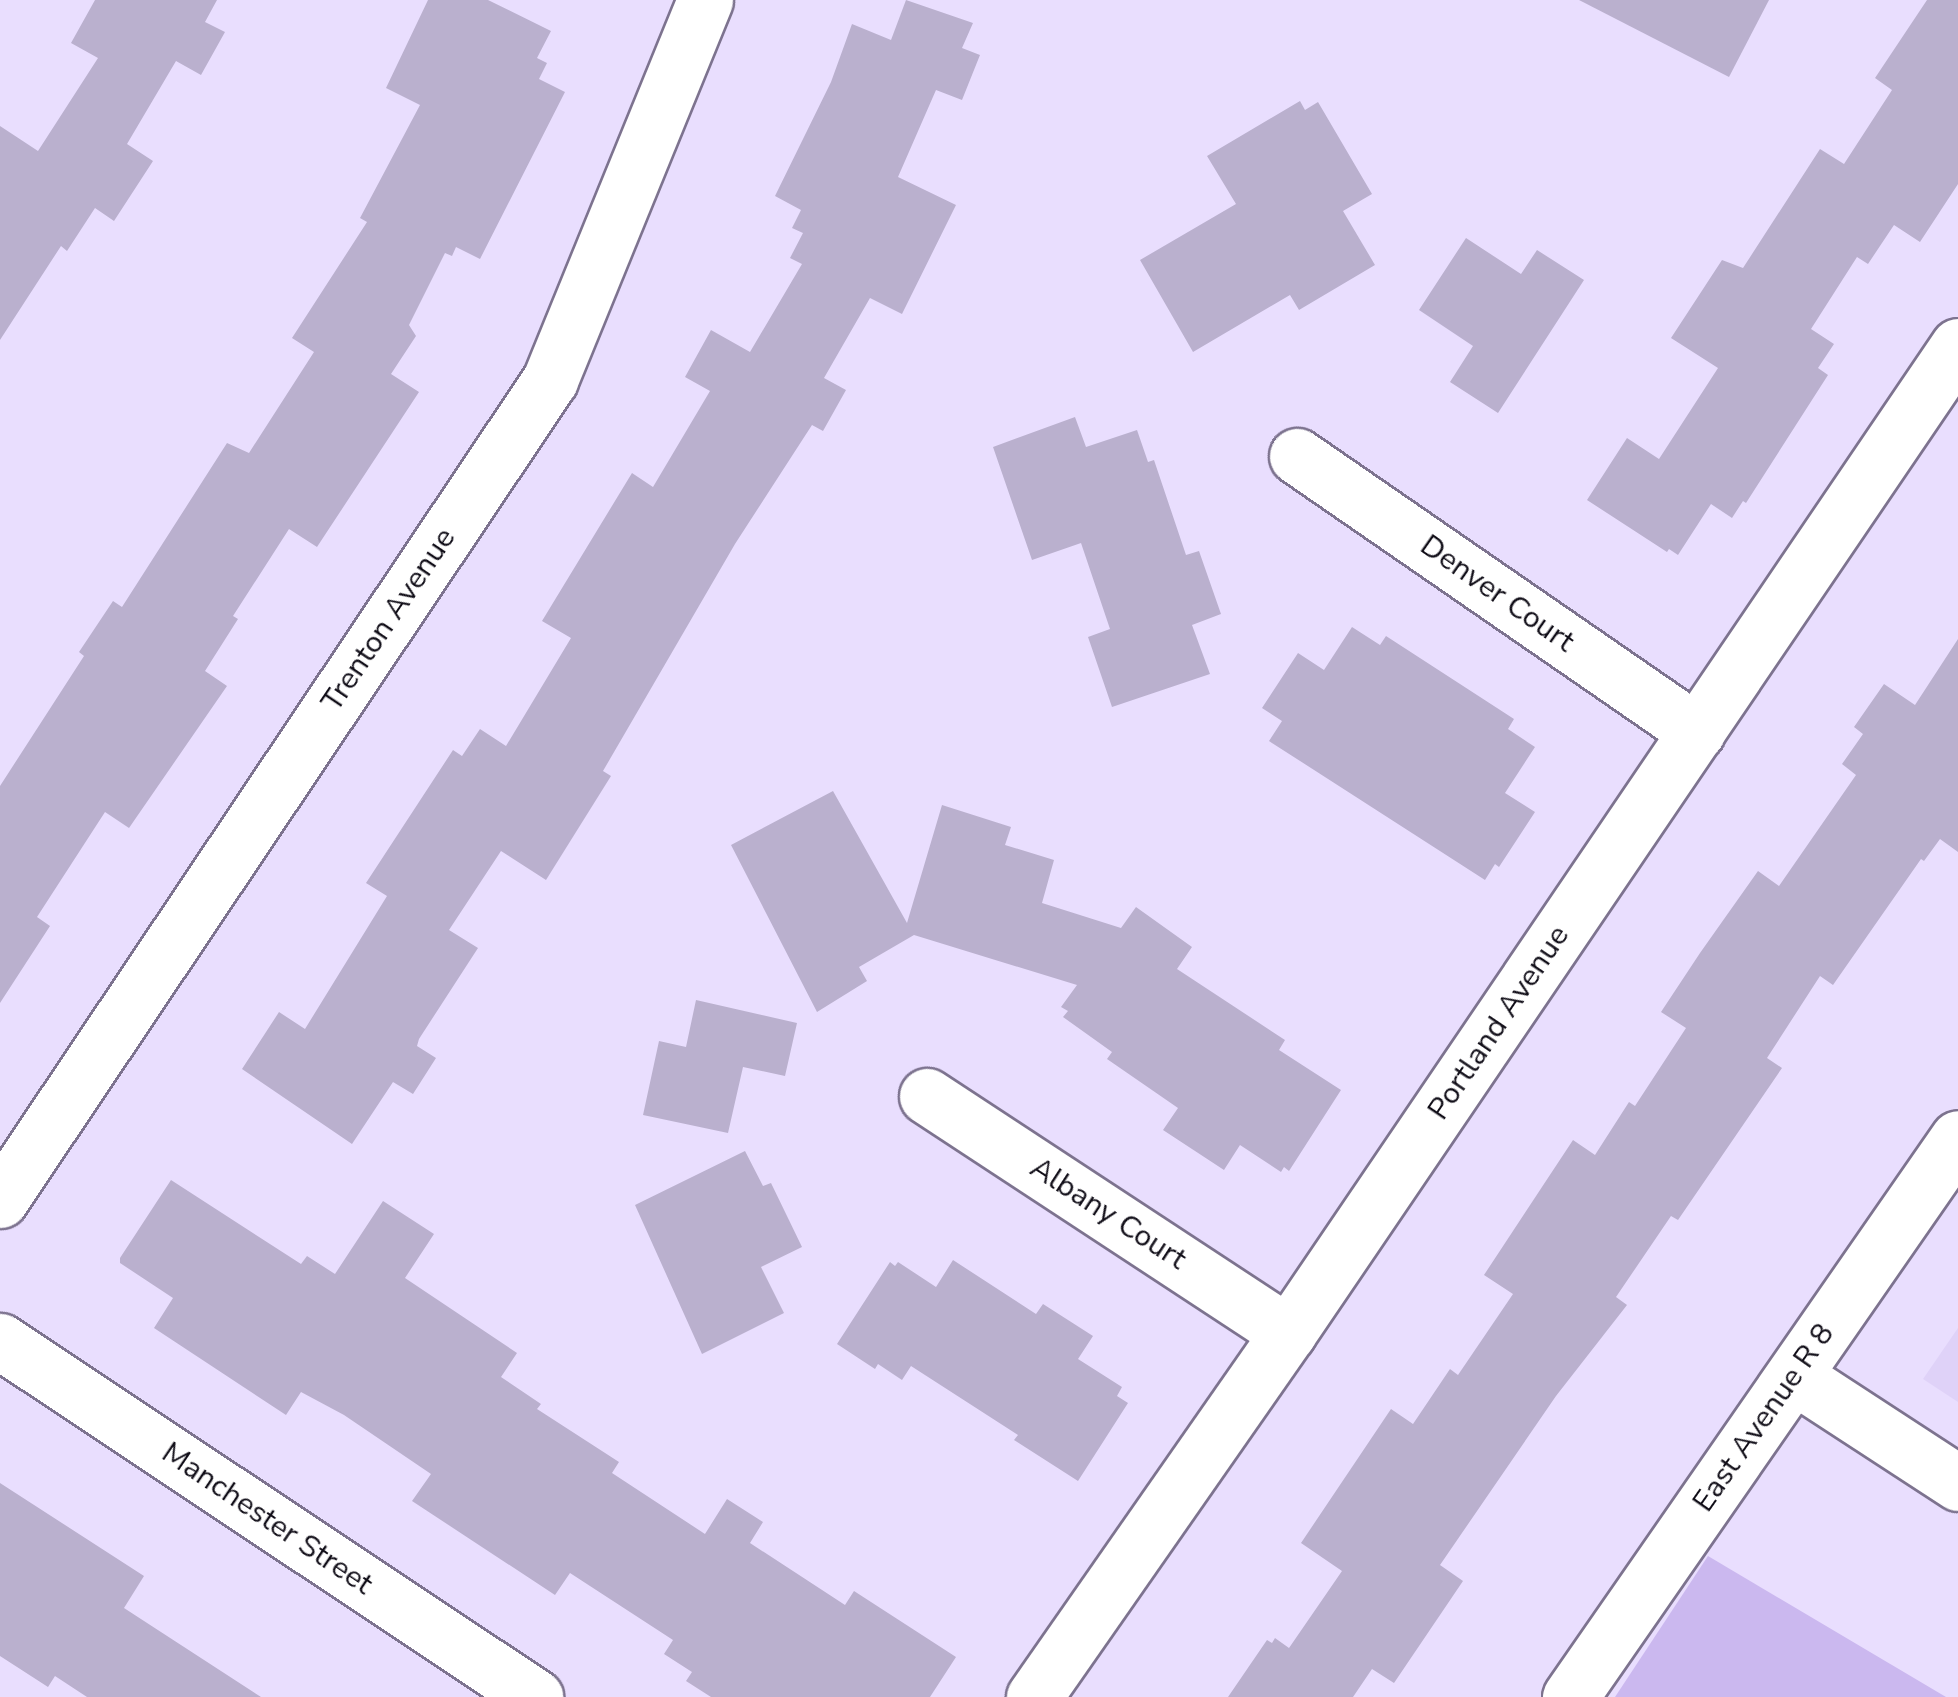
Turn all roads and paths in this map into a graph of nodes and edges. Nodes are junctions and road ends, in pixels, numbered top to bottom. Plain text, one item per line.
1 (705, 0) edge
2 (1958, 346) edge
3 (1298, 456) dead end
4 (1697, 732) junction
5 (927, 1096) dead end
6 (1958, 1138) edge
7 (0, 1200) edge
8 (1288, 1332) junction
9 (0, 1341) edge
10 (1794, 1376) junction
11 (1958, 1483) edge
12 (535, 1697) edge
13 (1034, 1697) edge
14 (1570, 1697) edge

1 - 7 street, Trenton Avenue
2 - 4 street, Portland Avenue
3 - 4 street, Denver Court
4 - 8 street, Portland Avenue
5 - 8 street, Albany Court
6 - 10 street, East Avenue R 8
8 - 13 street, Portland Avenue
9 - 12 street, Manchester Street
10 - 11 street
10 - 14 street, East Avenue R 8

